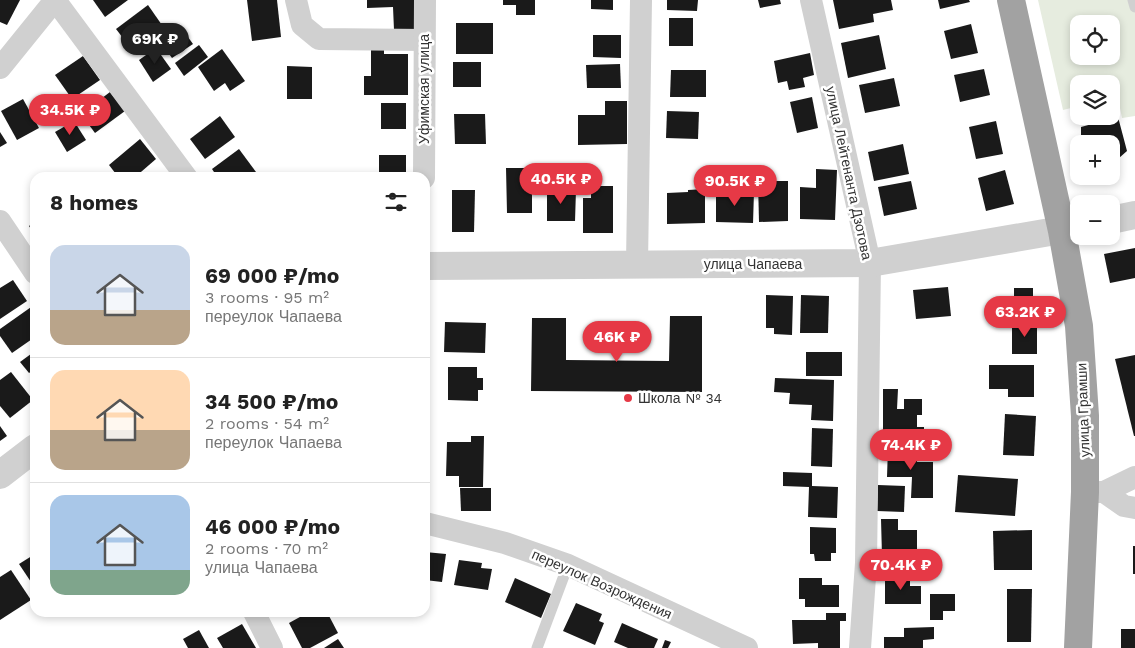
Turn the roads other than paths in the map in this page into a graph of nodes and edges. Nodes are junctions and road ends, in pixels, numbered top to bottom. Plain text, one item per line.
1 (55, 0) edge
2 (296, 0) edge
3 (425, 0) edge
4 (641, 0) edge
5 (811, 0) edge
6 (1011, 0) edge
7 (1133, 0) edge
8 (1135, 7) edge
9 (424, 40) junction
10 (0, 68) edge
11 (183, 172) edge
12 (424, 172) edge
13 (1135, 215) edge
14 (1120, 218) edge
15 (0, 221) edge
16 (1070, 229) edge
17 (1071, 245) edge
18 (870, 263) junction
19 (637, 264) junction
20 (30, 266) edge
21 (430, 266) edge
22 (30, 452) edge
23 (0, 475) edge
24 (1135, 477) edge
25 (1094, 492) junction
26 (1135, 508) edge
27 (430, 524) edge
28 (568, 566) junction
29 (256, 617) edge
30 (272, 648) edge
31 (536, 648) edge
32 (747, 648) edge
33 (860, 648) edge
34 (1078, 648) edge

1 - 10 street
1 - 11 street
2 - 9 street
3 - 9 street, Уфимская улица
4 - 19 street
5 - 18 street, улица Лейтенанта Дзотова
6 - 16 highway, улица Грамши
7 - 8 lane
9 - 12 street, Уфимская улица
13 - 14 street
15 - 20 street
16 - 18 street, улица Чапаева
17 - 25 highway, улица Грамши
18 - 19 street, улица Чапаева
18 - 33 street, улица Лейтенанта Дзотова
19 - 21 street, улица Чапаева
22 - 23 street
24 - 25 street
25 - 26 street
25 - 34 highway, улица Грамши
27 - 28 street, переулок Возрождения
28 - 31 lane
28 - 32 street, переулок Возрождения
29 - 30 street

